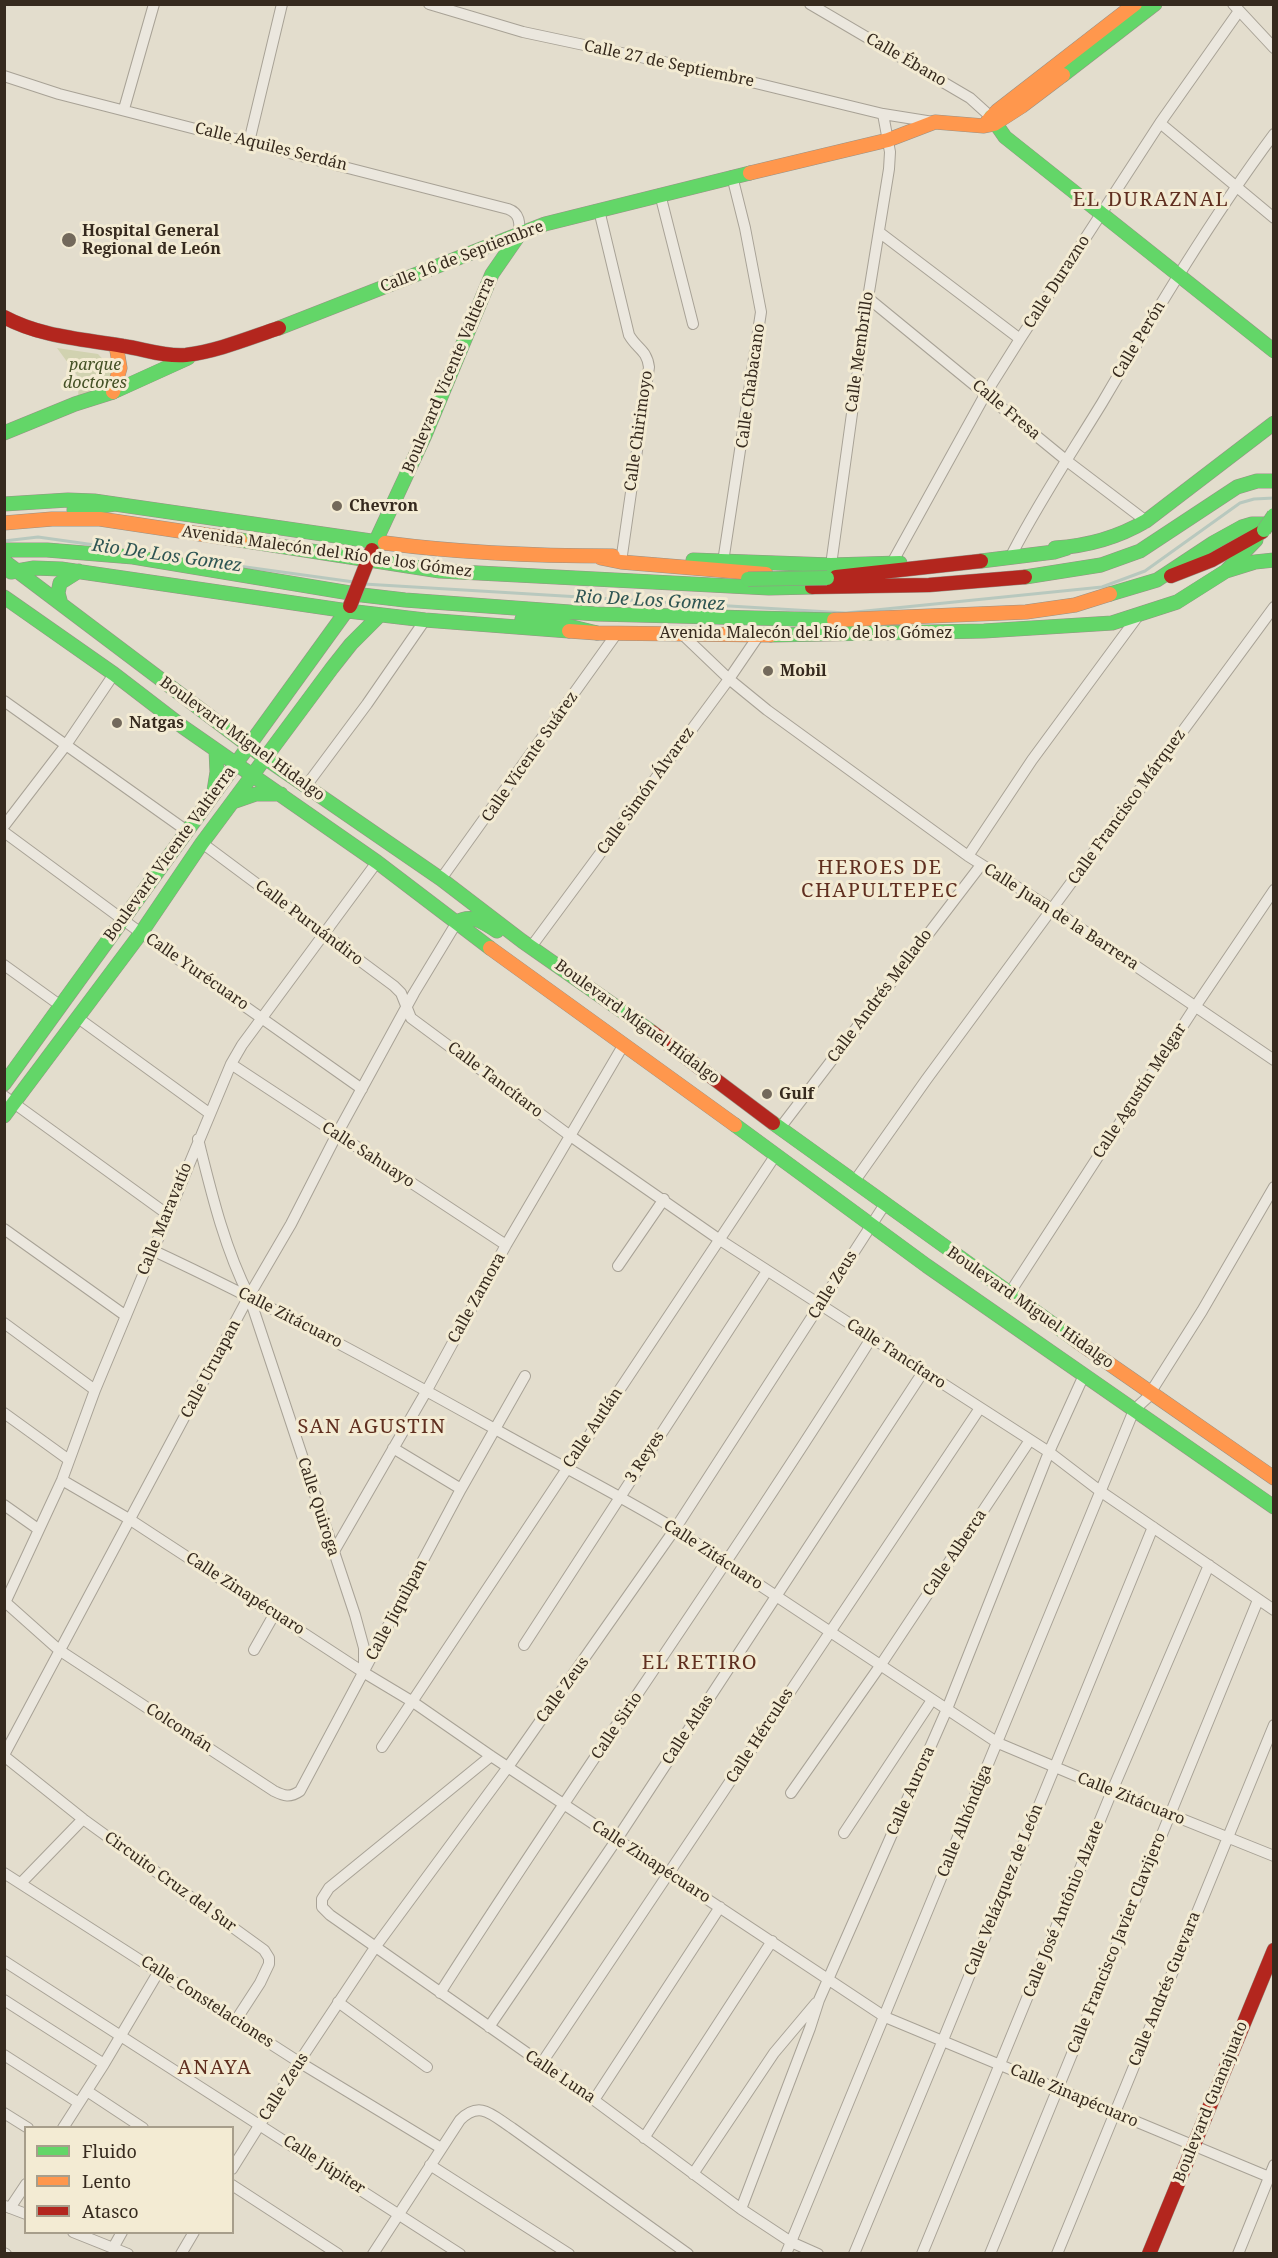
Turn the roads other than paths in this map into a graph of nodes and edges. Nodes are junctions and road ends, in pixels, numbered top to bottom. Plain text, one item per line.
1 (154, 4) edge
2 (282, 4) edge
3 (429, 4) edge
4 (470, 4) edge
5 (810, 4) edge
6 (1135, 4) edge
7 (1155, 4) edge
8 (1236, 8) edge
9 (464, 16) junction
10 (1274, 48) edge
11 (4, 76) edge
12 (124, 109) junction
13 (883, 114) junction
14 (935, 122) junction
15 (990, 122) junction
16 (1160, 123) junction
17 (1274, 134) edge
18 (888, 140) junction
19 (249, 142) junction
20 (732, 176) junction
21 (1235, 187) junction
22 (660, 194) junction
23 (599, 210) junction
24 (1101, 212) junction
25 (1274, 218) edge
26 (879, 232) junction
27 (519, 235) junction
28 (1178, 275) junction
29 (868, 298) junction
30 (4, 317) edge
31 (693, 324) dead end
32 (1020, 339) junction
33 (116, 345) junction
34 (1274, 351) edge
35 (195, 353) junction
36 (113, 392) junction
37 (986, 393) junction
38 (1274, 423) edge
39 (4, 433) edge
40 (1067, 461) junction
41 (1274, 481) edge
42 (4, 504) edge
43 (115, 504) junction
44 (1274, 515) edge
45 (4, 516) edge
46 (1146, 521) junction
47 (4, 524) edge
48 (1266, 529) edge
49 (374, 546) junction
50 (1067, 548) junction
51 (1013, 552) junction
52 (622, 555) junction
53 (601, 558) junction
54 (1274, 560) edge
55 (723, 562) junction
56 (892, 563) junction
57 (7, 564) edge
58 (80, 571) junction
59 (829, 571) junction
60 (1226, 571) junction
61 (498, 575) junction
62 (853, 587) junction
63 (4, 597) edge
64 (442, 602) junction
65 (61, 604) junction
66 (1274, 606) edge
67 (349, 609) junction
68 (380, 615) junction
69 (1138, 616) junction
70 (425, 620) junction
71 (335, 630) junction
72 (597, 633) junction
73 (617, 633) junction
74 (683, 634) junction
75 (759, 635) junction
76 (351, 644) junction
77 (114, 674) junction
78 (729, 679) junction
79 (4, 701) edge
80 (282, 736) junction
81 (66, 745) junction
82 (249, 745) junction
83 (216, 750) junction
84 (265, 758) junction
85 (236, 763) junction
86 (289, 774) junction
87 (252, 775) junction
88 (306, 786) junction
89 (281, 794) junction
90 (209, 801) junction
91 (232, 802) junction
92 (4, 826) edge
93 (187, 831) junction
94 (4, 832) edge
95 (202, 843) junction
96 (968, 856) junction
97 (377, 862) junction
98 (981, 865) junction
99 (441, 879) junction
100 (1274, 890) edge
101 (1052, 909) junction
102 (124, 919) junction
103 (457, 922) junction
104 (141, 933) junction
105 (323, 934) junction
106 (527, 944) junction
107 (4, 965) edge
108 (61, 1006) junction
109 (1195, 1007) junction
110 (407, 1009) junction
111 (78, 1018) junction
112 (263, 1019) junction
113 (624, 1044) junction
114 (1274, 1060) edge
115 (231, 1064) junction
116 (4, 1084) edge
117 (362, 1089) junction
118 (9, 1100) edge
119 (209, 1113) junction
120 (4, 1116) edge
121 (780, 1128) junction
122 (336, 1134) junction
123 (569, 1135) junction
124 (198, 1138) junction
125 (775, 1156) junction
126 (854, 1182) junction
127 (1274, 1186) edge
128 (663, 1199) junction
129 (885, 1204) junction
130 (167, 1214) junction
131 (870, 1224) junction
132 (4, 1229) edge
133 (720, 1240) junction
134 (506, 1245) junction
135 (152, 1250) junction
136 (618, 1266) dead end
137 (767, 1270) junction
138 (1009, 1294) junction
139 (249, 1296) junction
140 (821, 1305) junction
141 (126, 1316) junction
142 (4, 1323) edge
143 (872, 1337) junction
144 (923, 1372) junction
145 (1084, 1375) junction
146 (525, 1376) dead end
147 (95, 1389) junction
148 (427, 1390) junction
149 (1151, 1393) junction
150 (980, 1408) junction
151 (1134, 1410) junction
152 (4, 1413) edge
153 (495, 1429) junction
154 (1030, 1440) junction
155 (393, 1448) junction
156 (1049, 1452) junction
157 (69, 1460) junction
158 (567, 1468) junction
159 (1274, 1478) edge
160 (62, 1480) junction
161 (461, 1489) junction
162 (1100, 1491) junction
163 (620, 1496) junction
164 (4, 1505) edge
165 (1274, 1507) edge
166 (129, 1519) junction
167 (1154, 1527) junction
168 (38, 1529) junction
169 (675, 1529) junction
170 (333, 1553) junction
171 (726, 1562) junction
172 (1209, 1565) junction
173 (776, 1596) junction
174 (1258, 1600) junction
175 (5, 1603) edge
176 (1274, 1610) edge
177 (275, 1613) junction
178 (828, 1631) junction
179 (524, 1645) dead end
180 (60, 1650) junction
181 (254, 1650) dead end
182 (880, 1666) junction
183 (363, 1672) junction
184 (932, 1700) junction
185 (413, 1702) junction
186 (947, 1709) junction
187 (1274, 1725) edge
188 (998, 1743) junction
189 (382, 1747) dead end
190 (4, 1755) edge
191 (491, 1756) junction
192 (508, 1767) junction
193 (1054, 1767) junction
194 (300, 1791) joint
195 (1112, 1791) junction
196 (791, 1793) dead end
197 (564, 1804) junction
198 (1169, 1815) junction
199 (83, 1819) junction
200 (844, 1833) dead end
201 (1229, 1838) junction
202 (617, 1839) junction
203 (1274, 1856) edge
204 (4, 1873) edge
205 (669, 1874) junction
206 (21, 1883) junction
207 (720, 1907) junction
208 (772, 1941) junction
209 (376, 1946) junction
210 (1274, 1950) edge
211 (4, 1961) edge
212 (159, 1971) junction
213 (829, 1979) junction
214 (440, 1993) junction
215 (4, 2000) edge
216 (819, 2000) junction
217 (339, 2002) junction
218 (885, 2017) junction
219 (236, 2020) junction
220 (489, 2027) junction
221 (120, 2037) junction
222 (943, 2040) junction
223 (4, 2055) edge
224 (300, 2062) junction
225 (104, 2064) junction
226 (541, 2064) junction
227 (1000, 2065) junction
228 (427, 2067) dead end
229 (1057, 2088) junction
230 (87, 2091) junction
231 (594, 2100) junction
232 (79, 2103) junction
233 (4, 2113) edge
234 (1114, 2113) junction
235 (260, 2123) junction
236 (26, 2126) edge
237 (64, 2126) edge
238 (141, 2126) edge
239 (644, 2138) junction
240 (1193, 2146) junction
241 (441, 2148) junction
242 (430, 2165) junction
243 (1274, 2165) edge
244 (234, 2166) edge
245 (693, 2174) junction
246 (1271, 2178) edge
247 (24, 2186) edge
248 (234, 2186) edge
249 (7, 2207) edge
250 (741, 2209) junction
251 (24, 2213) edge
252 (399, 2215) junction
253 (78, 2234) edge
254 (121, 2234) edge
255 (193, 2234) edge
256 (791, 2242) junction
257 (113, 2248) junction
258 (556, 2250) edge
259 (128, 2253) edge
260 (181, 2253) edge
261 (338, 2253) edge
262 (373, 2253) edge
263 (460, 2253) edge
264 (568, 2253) edge
265 (688, 2253) edge
266 (786, 2253) edge
267 (818, 2253) edge
268 (854, 2253) edge
269 (922, 2253) edge
270 (990, 2253) edge
271 (1057, 2253) edge
272 (1149, 2253) edge
273 (1238, 2253) edge

1 - 12 street
2 - 19 street
3 - 9 street, Calle 27 de Septiembre
4 - 9 street
5 - 15 street, Calle Ébano
6 - 15 main road
7 - 15 main road
8 - 10 street
8 - 16 street, Calle Durazno
9 - 13 street, Calle 27 de Septiembre
11 - 12 street, Calle Aquiles Serdán
12 - 19 street, Calle Aquiles Serdán
13 - 14 street, Calle 16 de Septiembre
13 - 18 street
14 - 15 main road, Calle 16 de Septiembre
14 - 18 main road, Calle 16 de Septiembre
15 - 24 main road
16 - 21 street
16 - 24 street, Calle Durazno
17 - 21 street, Calle Perón
18 - 20 main road, Calle 16 de Septiembre
18 - 26 street, Calle Membrillo
19 - 27 street, Calle Aquiles Serdán
20 - 22 main road, Calle 16 de Septiembre
20 - 55 street, Calle Chabacano
21 - 25 street
21 - 28 street, Calle Perón
22 - 23 main road, Calle 16 de Septiembre
22 - 31 street
23 - 27 main road, Calle 16 de Septiembre
23 - 52 street, Calle Chirimoyo
24 - 28 main road
24 - 32 street, Calle Durazno
26 - 29 street, Calle Membrillo
26 - 32 street
27 - 35 main road, Calle 16 de Septiembre
27 - 49 main road, Boulevard Vicente Valtierra
28 - 34 main road
28 - 40 street, Calle Perón
29 - 37 street, Calle Fresa
29 - 59 street, Calle Membrillo
30 - 33 main road
32 - 37 street, Calle Durazno
33 - 35 main road
33 - 36 main road
35 - 36 main road, Calle 16 de Septiembre
36 - 39 main road, Calle 16 de Septiembre
37 - 40 street, Calle Fresa
37 - 56 street, Calle Durazno
38 - 46 main road, Avenida Malecón del Río de los Gómez
40 - 46 street, Calle Fresa
40 - 51 street, Calle Perón
41 - 62 main road, Avenida Malecón del Río de los Gómez
42 - 43 main road, Avenida Malecón del Río de los Gómez
43 - 45 main road
43 - 49 main road, Avenida Malecón del Río de los Gómez
44 - 48 main road, bridge
46 - 50 main road, Avenida Malecón del Río de los Gómez
47 - 61 main road, Avenida Malecón del Río de los Gómez
48 - 60 main road
48 - 64 main road, Avenida Malecón del Río de los Gómez
49 - 53 main road, Avenida Malecón del Río de los Gómez
49 - 67 main road, Boulevard Vicente Valtierra, bridge
50 - 51 main road, Avenida Malecón del Río de los Gómez
50 - 59 main road
51 - 56 main road, Avenida Malecón del Río de los Gómez
52 - 53 main road, Avenida Malecón del Río de los Gómez
52 - 55 main road, Avenida Malecón del Río de los Gómez
53 - 62 main road
54 - 60 main road, Avenida Malecón del Río de los Gómez
55 - 59 main road, Avenida Malecón del Río de los Gómez
56 - 59 main road, Avenida Malecón del Río de los Gómez
57 - 58 main road, Avenida Malecón del Río de los Gómez
57 - 64 main road, Avenida Malecón del Río de los Gómez
57 - 65 main road, Boulevard Miguel Hidalgo
58 - 65 main road
58 - 67 main road, Avenida Malecón del Río de los Gómez
59 - 61 main road, bridge
60 - 69 main road, Avenida Malecón del Río de los Gómez
61 - 62 main road, Avenida Malecón del Río de los Gómez
63 - 77 main road, Boulevard Miguel Hidalgo
64 - 72 main road
65 - 82 main road, Boulevard Miguel Hidalgo
66 - 101 street, Calle Francisco Márquez
67 - 68 main road, Avenida Malecón del Río de los Gómez
67 - 71 main road, Boulevard Vicente Valtierra
68 - 70 main road, Avenida Malecón del Río de los Gómez
68 - 76 main road, Boulevard Vicente Valtierra
69 - 75 main road, Avenida Malecón del Río de los Gómez
69 - 96 street
70 - 72 main road, Avenida Malecón del Río de los Gómez
70 - 88 street
71 - 76 main road
71 - 82 main road, Boulevard Vicente Valtierra
72 - 73 main road, Avenida Malecón del Río de los Gómez
73 - 74 main road, Avenida Malecón del Río de los Gómez
73 - 99 street, Calle Vicente Suárez
74 - 75 main road, Avenida Malecón del Río de los Gómez
74 - 78 street, Calle Juan de la Barrera
75 - 78 street, Calle Simón Álvarez
76 - 80 main road, Boulevard Vicente Valtierra
77 - 81 street
77 - 83 main road, Boulevard Miguel Hidalgo
78 - 96 street, Calle Juan de la Barrera
78 - 106 street, Calle Simón Álvarez
79 - 81 street
80 - 84 main road, Boulevard Vicente Valtierra
80 - 86 main road
81 - 92 street
81 - 93 street
82 - 84 main road, Boulevard Miguel Hidalgo
82 - 85 main road, Boulevard Vicente Valtierra
83 - 85 main road, Boulevard Miguel Hidalgo
83 - 90 main road
84 - 86 main road, Boulevard Miguel Hidalgo
84 - 87 main road, Boulevard Vicente Valtierra
85 - 87 main road, Boulevard Miguel Hidalgo
85 - 90 main road, Boulevard Vicente Valtierra
86 - 88 main road, Boulevard Miguel Hidalgo
87 - 89 main road, Boulevard Miguel Hidalgo
87 - 91 main road, Boulevard Vicente Valtierra
88 - 99 main road, Boulevard Miguel Hidalgo
89 - 91 main road
89 - 97 main road, Boulevard Miguel Hidalgo
90 - 93 main road, Boulevard Vicente Valtierra
91 - 95 main road, Boulevard Vicente Valtierra
93 - 102 main road, Boulevard Vicente Valtierra
94 - 102 street, Calle Yurécuaro
95 - 104 main road, Boulevard Vicente Valtierra
95 - 105 street, Calle Puruándiro
96 - 98 street, Calle Juan de la Barrera
97 - 103 main road, Boulevard Miguel Hidalgo
97 - 105 street, Calle Maravatío
98 - 101 street, Calle Juan de la Barrera
98 - 121 street, Calle Andrés Mellado
99 - 106 main road, Boulevard Miguel Hidalgo
100 - 109 street, Calle Agustín Melgar
101 - 109 street, Calle Juan de la Barrera
101 - 126 street, Calle Francisco Márquez
102 - 104 street, Calle Yurécuaro
102 - 108 main road, Boulevard Vicente Valtierra
103 - 106 main road
103 - 110 street, Calle Uruapan
103 - 113 main road, Boulevard Miguel Hidalgo
104 - 111 main road, Boulevard Vicente Valtierra
104 - 112 street, Calle Yurécuaro
105 - 110 street, Calle Puruándiro
105 - 112 street, Calle Maravatío
106 - 121 main road, Boulevard Miguel Hidalgo
107 - 108 street
108 - 116 main road, Boulevard Vicente Valtierra
109 - 114 street, Calle Juan de la Barrera
109 - 138 street, Calle Agustín Melgar
110 - 117 street, Calle Uruapan
110 - 123 street, Calle Tancítaro
111 - 118 main road, Boulevard Vicente Valtierra
111 - 119 street
112 - 115 street, Calle Maravatío
112 - 117 street, Calle Yurécuaro
113 - 123 street, Calle Zamora
113 - 125 main road, Boulevard Miguel Hidalgo
115 - 119 street, Calle Maravatío
115 - 122 street, Calle Sahuayo
117 - 122 street, Calle Uruapan
118 - 120 main road, Boulevard Vicente Valtierra
118 - 130 street
119 - 124 street, Calle Maravatío
121 - 126 main road, Boulevard Miguel Hidalgo
122 - 134 street, Calle Sahuayo
122 - 139 street, Calle Uruapan
123 - 128 street, Calle Tancítaro
123 - 134 street, Calle Zamora
124 - 130 street, Calle Maravatío
124 - 139 street, Calle Quiroga
125 - 131 main road, Boulevard Miguel Hidalgo
125 - 133 street, Calle Autlán
126 - 129 main road, Boulevard Miguel Hidalgo
127 - 149 street, Calle Alhóndiga
128 - 133 street, Calle Tancítaro
128 - 136 street
129 - 131 street, Calle Zeus
129 - 138 main road, Boulevard Miguel Hidalgo
130 - 135 street, Calle Maravatío
131 - 140 street, Calle Zeus
131 - 145 main road, Boulevard Miguel Hidalgo
132 - 141 street
133 - 137 street, Calle Tancítaro
133 - 158 street, Calle Autlán
134 - 148 street, Calle Zamora
135 - 139 street, Calle Zitácuaro
135 - 141 street, Calle Maravatío
137 - 140 street, Calle Tancítaro
137 - 163 street, 3 Reyes
138 - 149 main road, Boulevard Miguel Hidalgo
139 - 148 street, Calle Zitácuaro
139 - 166 street, Calle Uruapan
139 - 170 street, Calle Quiroga
140 - 143 street, Calle Tancítaro
140 - 169 street, Calle Zeus
141 - 147 street, Calle Maravatío
142 - 147 street
143 - 144 street, Calle Tancítaro
143 - 171 street, Calle Sirio
144 - 150 street, Calle Tancítaro
144 - 173 street, Calle Atlas
145 - 151 main road, Boulevard Miguel Hidalgo
145 - 156 street, Calle Aurora
146 - 153 street, Calle Jiquilpan
147 - 157 street, Calle Maravatío
148 - 153 street, Calle Zitácuaro
148 - 155 street, Calle Zamora
149 - 151 street, Calle Alhóndiga
149 - 159 main road, Boulevard Miguel Hidalgo
150 - 154 street, Calle Tancítaro
150 - 178 street, Calle Hércules
151 - 162 street, Calle Alhóndiga
151 - 165 main road, Boulevard Miguel Hidalgo
152 - 157 street
153 - 158 street, Calle Zitácuaro
153 - 161 street, Calle Jiquilpan
154 - 156 street, Calle Tancítaro
154 - 182 street, Calle Alberca
155 - 161 street
155 - 170 street, Calle Zamora
156 - 162 street, Calle Tancítaro
156 - 186 street, Calle Aurora
157 - 160 street, Calle Maravatío
158 - 163 street, Calle Zitácuaro
158 - 185 street, Calle Autlán
160 - 166 street, Calle Zinapécuaro
160 - 168 street, Calle Maravatío
161 - 183 street, Calle Jiquilpan
162 - 167 street, Calle Tancítaro
162 - 188 street, Calle Alhóndiga
163 - 169 street, Calle Zitácuaro
163 - 179 street, 3 Reyes
164 - 168 street
166 - 177 street, Calle Zinapécuaro
166 - 180 street, Calle Uruapan
167 - 172 street, Calle Tancítaro
167 - 193 street, Calle Velázquez de León
168 - 175 street, Calle Maravatío
169 - 171 street, Calle Zitácuaro
169 - 192 street, Calle Zeus
170 - 183 street, Calle Quiroga
171 - 173 street, Calle Zitácuaro
171 - 197 street, Calle Sirio
172 - 174 street, Calle Tancítaro
172 - 195 street, Calle José Antônio Alzate
173 - 178 street, Calle Zitácuaro
173 - 202 street, Calle Atlas
174 - 176 street, Calle Tancítaro
174 - 198 street, Calle Francisco Javier Clavijero
175 - 180 street, Colcomán
177 - 181 street
177 - 183 street, Calle Zinapécuaro
178 - 182 street, Calle Zitácuaro
178 - 205 street, Calle Hércules
180 - 190 street, Calle Uruapan
180 - 194 street, Colcomán
182 - 184 street, Calle Zitácuaro
182 - 196 street, Calle Alberca
183 - 185 street, Calle Zinapécuaro
183 - 194 street, Calle Jiquilpan
184 - 186 street, Calle Zitácuaro
184 - 200 street
185 - 189 street, Calle Autlán
185 - 191 street, Calle Zinapécuaro
186 - 188 street, Calle Zitácuaro
186 - 213 street, Calle Aurora
187 - 201 street, Calle Andrés Guevara
188 - 193 street, Calle Zitácuaro
188 - 218 street, Calle Alhóndiga
190 - 199 street, Circuito Cruz del Sur
191 - 192 street, Calle Zinapécuaro
191 - 209 street, Calle Luna
192 - 197 street, Calle Zinapécuaro
192 - 209 street, Calle Zeus
193 - 195 street, Calle Zitácuaro
193 - 222 street, Calle Velázquez de León
195 - 198 street, Calle Zitácuaro
195 - 227 street, Calle José Antônio Alzate
197 - 202 street, Calle Zinapécuaro
197 - 214 street, Calle Sirio
198 - 201 street, Calle Zitácuaro
198 - 229 street, Calle Francisco Javier Clavijero
199 - 206 street
199 - 219 street, Circuito Cruz del Sur
201 - 203 street, Calle Zitácuaro
201 - 234 street, Calle Andrés Guevara
202 - 205 street, Calle Zinapécuaro
202 - 220 street, Calle Atlas
204 - 206 street, Calle Constelaciones
205 - 207 street, Calle Zinapécuaro
205 - 226 street, Calle Hércules
206 - 212 street, Calle Constelaciones
207 - 208 street, Calle Zinapécuaro
207 - 231 street
208 - 213 street, Calle Zinapécuaro
208 - 239 street
209 - 214 street, Calle Luna
209 - 217 street, Calle Zeus
210 - 240 main road, Boulevard Guanajuato
211 - 221 street, Calle Júpiter
212 - 219 street, Calle Constelaciones
212 - 221 street
213 - 216 street, Calle Aurora
213 - 218 street, Calle Zinapécuaro
214 - 220 street, Calle Luna
215 - 225 street
216 - 245 street
216 - 250 street, Calle Aurora
217 - 224 street, Calle Zeus
217 - 228 street
218 - 222 street, Calle Zinapécuaro
218 - 256 street, Calle Alhóndiga
219 - 224 street, Calle Constelaciones
220 - 226 street, Calle Luna
221 - 225 street
221 - 235 street, Calle Júpiter
222 - 227 street, Calle Zinapécuaro
222 - 268 street, Calle Velázquez de León
223 - 232 street
224 - 235 street, Calle Zeus
224 - 241 street, Calle Constelaciones
225 - 230 street
226 - 231 street, Calle Luna
227 - 229 street, Calle Zinapécuaro
227 - 269 street, Calle José Antônio Alzate
229 - 234 street, Calle Zinapécuaro
229 - 270 street, Calle Francisco Javier Clavijero
230 - 232 street
230 - 238 street
231 - 239 street, Calle Luna
232 - 237 street
233 - 236 street
234 - 240 street, Calle Zinapécuaro
234 - 271 street, Calle Andrés Guevara
235 - 244 street, Calle Zeus
235 - 252 street, Calle Júpiter
239 - 245 street, Calle Luna
240 - 246 street, Calle Zinapécuaro
240 - 272 main road, Boulevard Guanajuato
241 - 242 street
241 - 265 street
242 - 252 street
242 - 258 street
243 - 246 street
245 - 250 street, Calle Luna
246 - 273 street
247 - 249 street
248 - 261 street
249 - 251 street
250 - 256 street, Calle Luna
252 - 262 street
252 - 263 street, Calle Júpiter
253 - 257 street
254 - 257 street
255 - 260 street
256 - 266 street, Calle Alhóndiga
256 - 267 street, Calle Luna
257 - 259 street
258 - 264 street

